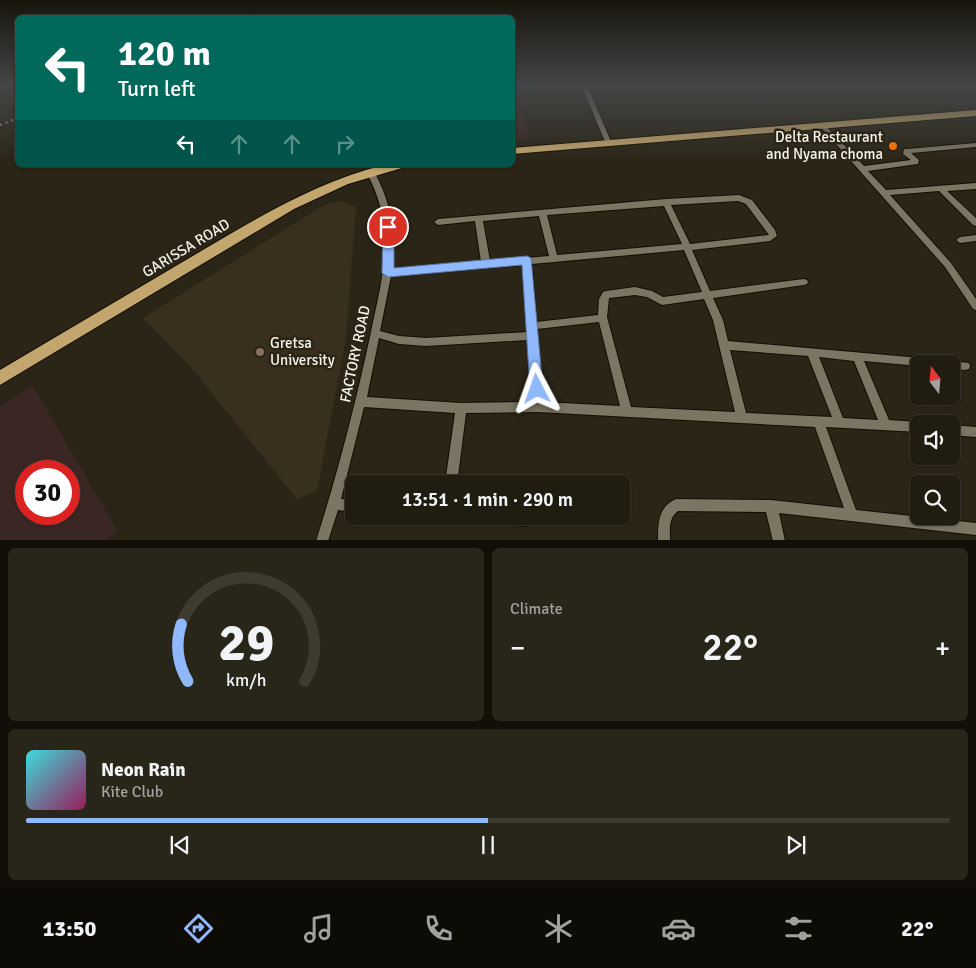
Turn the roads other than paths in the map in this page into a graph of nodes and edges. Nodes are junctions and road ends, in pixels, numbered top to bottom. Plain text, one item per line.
1 (595, 110) edge
2 (976, 113) edge
3 (822, 125) junction
4 (609, 144) junction
5 (976, 145) edge
6 (515, 152) edge
7 (390, 167) edge
8 (862, 169) junction
9 (371, 173) junction
10 (976, 186) edge
11 (941, 189) junction
12 (884, 193) junction
13 (666, 202) junction
14 (542, 213) junction
15 (478, 218) junction
16 (438, 222) dead end
17 (976, 224) edge
18 (976, 238) edge
19 (960, 240) dead end
20 (688, 247) junction
21 (554, 258) junction
22 (527, 260) junction
23 (486, 264) junction
24 (388, 273) junction
25 (804, 282) dead end
26 (708, 293) junction
27 (976, 306) edge
28 (602, 317) junction
29 (532, 331) junction
30 (375, 333) junction
31 (726, 346) junction
32 (812, 353) junction
33 (856, 356) junction
34 (910, 361) edge
35 (960, 366) edge
36 (965, 366) dead end
37 (0, 378) edge
38 (361, 402) junction
39 (538, 407) junction
40 (461, 408) junction
41 (627, 412) junction
42 (742, 418) junction
43 (819, 422) junction
44 (840, 423) junction
45 (885, 424) junction
46 (910, 426) edge
47 (960, 431) edge
48 (976, 432) edge
49 (452, 475) edge
50 (334, 504) junction
51 (345, 505) edge
52 (771, 506) junction
53 (852, 514) junction
54 (976, 529) edge
55 (322, 540) edge
56 (664, 540) edge
57 (779, 540) edge

1 - 4 street
2 - 3 highway
3 - 4 highway
3 - 8 street
4 - 6 highway
5 - 8 street
7 - 9 highway, GARISSA ROAD
8 - 12 street
9 - 24 street, FACTORY ROAD
9 - 37 highway, GARISSA ROAD
10 - 11 street
11 - 12 street
11 - 17 street
12 - 27 street
13 - 14 street
13 - 20 street
13 - 20 street
14 - 15 street
14 - 21 street
15 - 16 street
15 - 23 street
18 - 19 street
20 - 21 street
20 - 26 street
21 - 22 street
22 - 23 street
22 - 29 street
23 - 24 street
24 - 30 street, FACTORY ROAD
25 - 26 street
26 - 28 street
26 - 31 street
28 - 29 street
28 - 41 street
29 - 30 street
29 - 39 street
30 - 38 street, FACTORY ROAD
31 - 32 street
31 - 42 street
32 - 33 street
32 - 44 street
33 - 34 street
33 - 45 street
35 - 36 street
38 - 40 street
38 - 50 street, FACTORY ROAD
39 - 40 street
39 - 41 street
40 - 49 street
41 - 42 street
42 - 43 street
43 - 44 street
43 - 53 street
44 - 45 street
45 - 46 street
47 - 48 street
50 - 51 street
50 - 55 street, FACTORY ROAD
52 - 53 street
52 - 56 street
52 - 57 street
53 - 54 street

